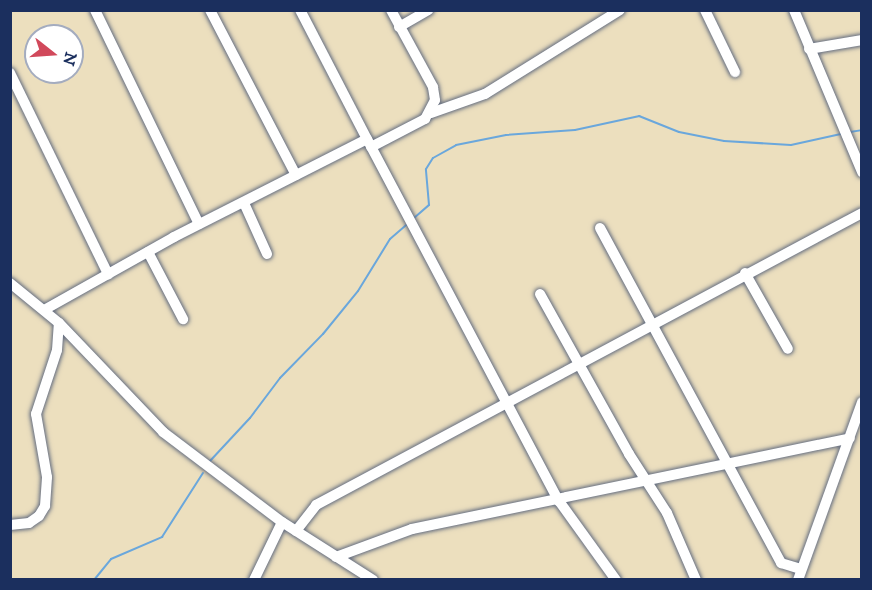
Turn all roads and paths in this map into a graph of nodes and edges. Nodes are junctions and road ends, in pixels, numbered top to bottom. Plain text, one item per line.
1 (95, 10) edge
2 (210, 10) edge
3 (300, 10) edge
4 (391, 10) edge
5 (428, 10) edge
6 (620, 10) edge
7 (705, 10) edge
8 (794, 10) edge
9 (399, 27) junction
10 (861, 40) edge
11 (809, 49) junction
12 (735, 72) dead end
13 (10, 74) edge
14 (431, 113) junction
15 (369, 143) junction
16 (861, 172) edge
17 (296, 175) junction
18 (244, 203) junction
19 (861, 213) edge
20 (200, 224) junction
21 (600, 228) dead end
22 (148, 252) junction
23 (267, 254) dead end
24 (745, 273) junction
25 (108, 274) junction
26 (10, 283) edge
27 (540, 294) dead end
28 (44, 310) junction
29 (183, 319) dead end
30 (59, 323) junction
31 (652, 324) junction
32 (788, 350) dead end
33 (577, 363) junction
34 (506, 402) junction
35 (861, 402) edge
36 (849, 438) junction
37 (728, 464) junction
38 (646, 482) junction
39 (559, 501) junction
40 (282, 522) junction
41 (10, 525) edge
42 (296, 531) junction
43 (336, 557) junction
44 (800, 574) edge
45 (254, 579) edge
46 (373, 579) edge
47 (616, 579) edge
48 (696, 579) edge

1 - 20 street
2 - 17 street
3 - 15 street
4 - 9 street
5 - 9 street
6 - 14 street
7 - 12 street
8 - 11 street
9 - 14 street
10 - 11 street
11 - 16 street
13 - 25 street
14 - 15 street
15 - 17 street
15 - 34 street
17 - 18 street
18 - 20 street
18 - 23 street
19 - 24 street
20 - 22 street
21 - 31 street
22 - 25 street
22 - 29 street
24 - 31 street
24 - 32 street
25 - 28 street
26 - 28 street
27 - 33 street
28 - 30 street
30 - 40 street
30 - 41 street
31 - 33 street
31 - 37 street
33 - 34 street
33 - 38 street
34 - 39 street
34 - 42 street
35 - 36 street
36 - 37 street
36 - 44 street
37 - 38 street
37 - 44 street
38 - 39 street
38 - 48 street
39 - 43 street
39 - 47 street
40 - 42 street
40 - 45 street
42 - 43 street
43 - 46 street

